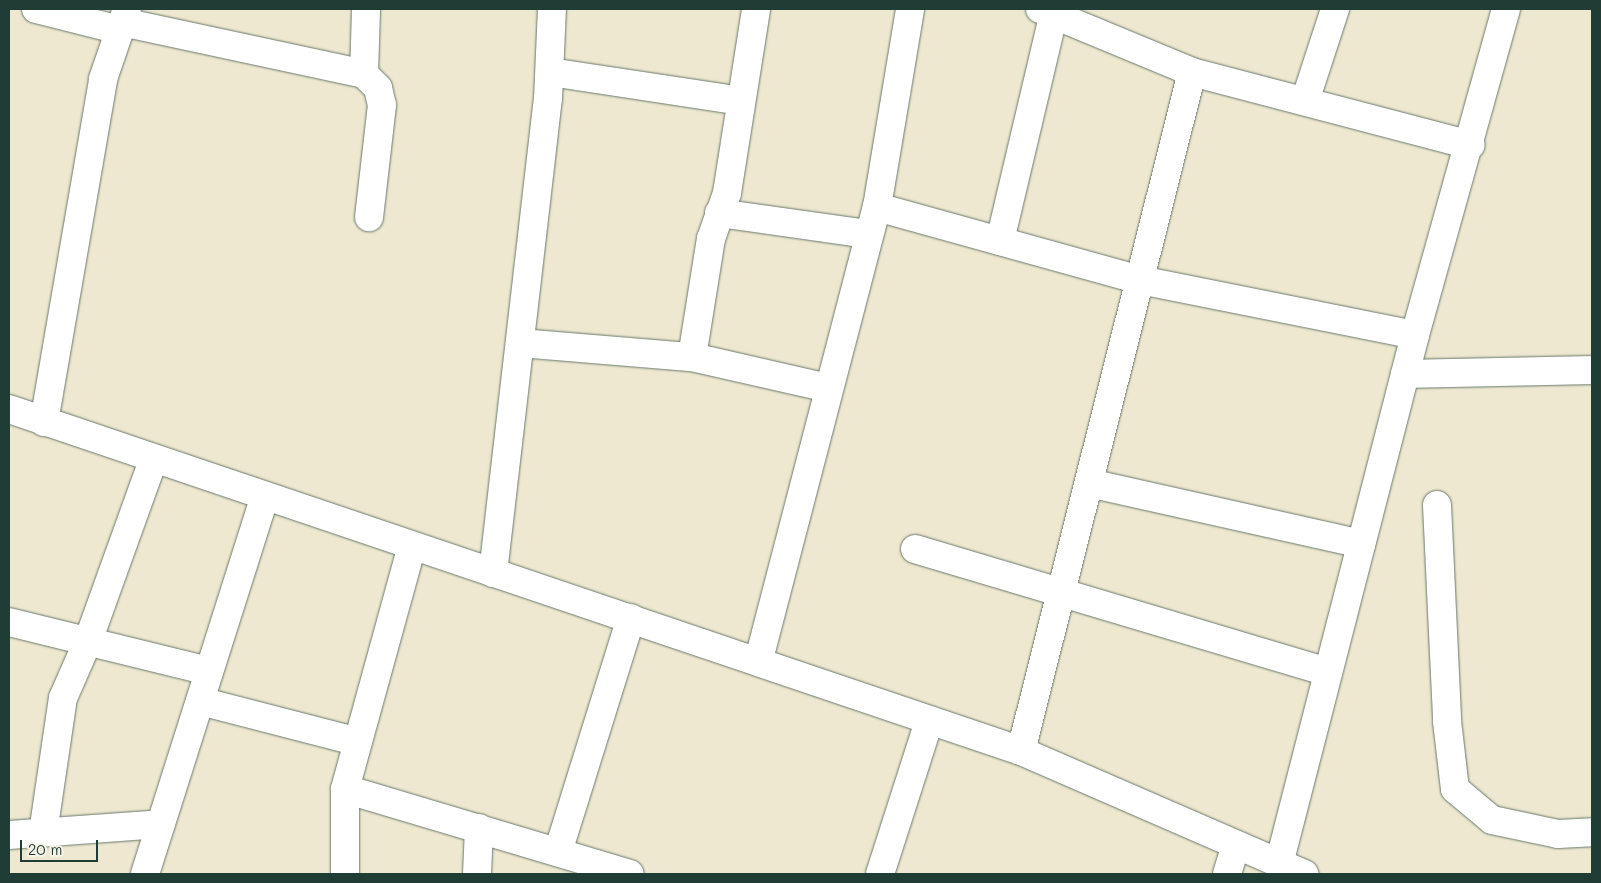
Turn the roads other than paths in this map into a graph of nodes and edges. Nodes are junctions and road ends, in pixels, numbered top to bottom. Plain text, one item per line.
1 (36, 9) edge
2 (366, 9) edge
3 (552, 9) edge
4 (756, 9) edge
5 (910, 9) edge
6 (1335, 9) edge
7 (1506, 9) edge
8 (1049, 11) edge
9 (123, 20) edge
10 (550, 72) junction
11 (1192, 72) junction
12 (364, 74) junction
13 (741, 101) junction
14 (1305, 101) junction
15 (1471, 145) junction
16 (877, 207) junction
17 (719, 213) junction
18 (369, 217) dead end
19 (869, 234) junction
20 (1000, 241) junction
21 (1140, 280) junction
22 (1415, 335) junction
23 (520, 343) junction
24 (692, 356) junction
25 (1592, 370) edge
26 (1405, 374) junction
27 (828, 388) junction
28 (9, 409) edge
29 (44, 422) junction
30 (153, 460) junction
31 (1089, 483) junction
32 (264, 499) junction
33 (1437, 504) dead end
34 (1361, 544) junction
35 (412, 546) junction
36 (915, 549) dead end
37 (493, 573) junction
38 (1060, 595) junction
39 (631, 618) junction
40 (9, 622) edge
41 (88, 642) junction
42 (758, 659) junction
43 (209, 671) junction
44 (1328, 672) junction
45 (200, 701) junction
46 (929, 721) junction
47 (358, 742) junction
48 (1021, 751) junction
49 (345, 789) junction
50 (161, 824) junction
51 (478, 828) junction
52 (1592, 832) edge
53 (43, 833) junction
54 (9, 835) edge
55 (1236, 845) junction
56 (558, 852) junction
57 (1279, 864) junction
58 (145, 874) edge
59 (345, 874) edge
60 (476, 874) edge
61 (630, 874) edge
62 (880, 874) edge
63 (1227, 874) edge
64 (1304, 874) edge

1 - 9 street
2 - 12 street
3 - 10 street
4 - 13 street
5 - 16 street
6 - 14 street
7 - 15 street
8 - 11 street
8 - 20 street
9 - 12 street
9 - 29 street
10 - 13 street
10 - 23 street
11 - 14 street
11 - 21 street
12 - 18 street
13 - 17 street
14 - 15 street
15 - 22 street
16 - 19 street
16 - 20 street
17 - 19 street
17 - 24 street
19 - 27 street
20 - 21 street
21 - 22 street
21 - 31 street
22 - 26 street
23 - 24 street
23 - 37 street
24 - 27 street
25 - 26 street
26 - 34 street
27 - 42 street
28 - 29 street
29 - 30 street
30 - 32 street
30 - 41 street
31 - 34 street
31 - 38 street
32 - 35 street
32 - 43 street
33 - 52 street
34 - 44 street
35 - 37 street
35 - 47 street
36 - 38 street
37 - 39 street
38 - 44 street
38 - 48 street
39 - 42 street
39 - 56 street
40 - 41 street
41 - 43 street
41 - 53 street
42 - 46 street
43 - 45 street
44 - 57 street
45 - 47 street
45 - 50 street
46 - 48 street
46 - 62 street
47 - 49 street
48 - 55 street
49 - 51 street
49 - 59 street
50 - 53 street
50 - 58 street
51 - 56 street
51 - 60 street
53 - 54 street
55 - 57 street
55 - 63 street
56 - 61 street
57 - 64 street

